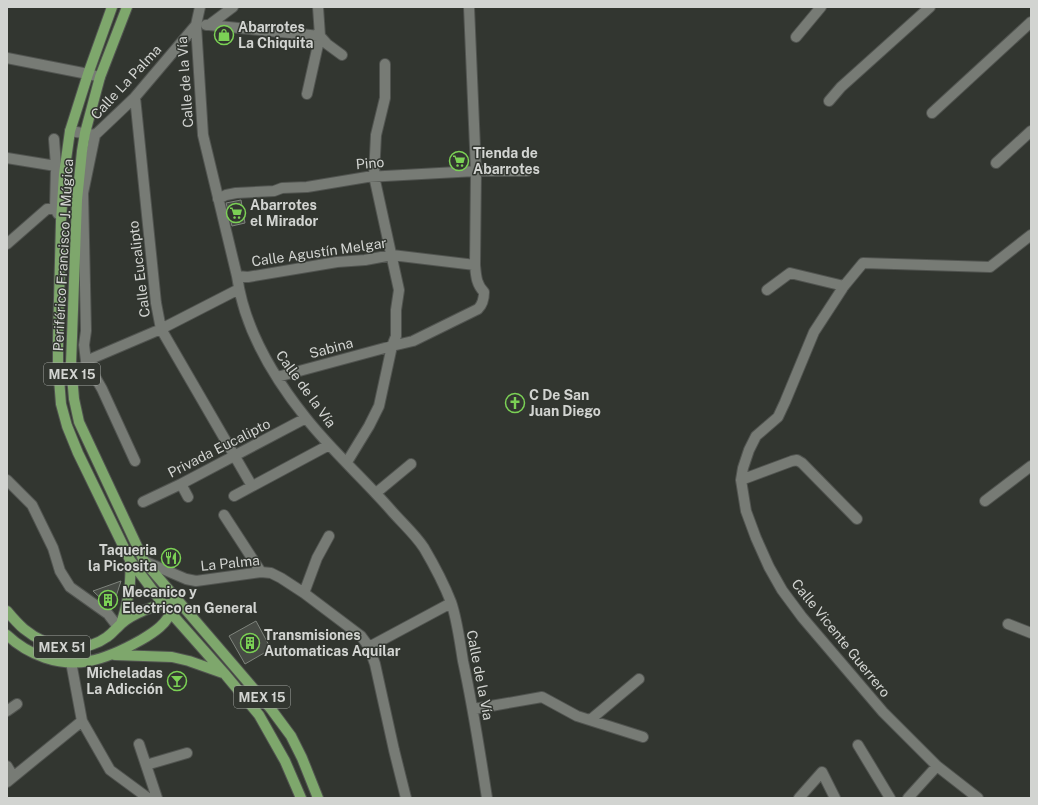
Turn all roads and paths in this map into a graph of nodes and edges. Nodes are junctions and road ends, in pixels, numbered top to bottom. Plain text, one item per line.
1 (112, 7) edge
2 (127, 7) edge
3 (200, 7) edge
4 (232, 7) edge
5 (318, 7) edge
6 (469, 7) edge
7 (821, 7) edge
8 (930, 7) edge
9 (1031, 22) edge
10 (196, 25) junction
11 (209, 25) junction
12 (320, 36) junction
13 (796, 37) dead end
14 (342, 55) dead end
15 (7, 58) edge
16 (384, 64) dead end
17 (88, 74) junction
18 (100, 78) junction
19 (307, 94) dead end
20 (134, 97) junction
21 (829, 101) dead end
22 (932, 113) dead end
23 (70, 131) junction
24 (1031, 131) edge
25 (90, 134) junction
26 (54, 139) dead end
27 (7, 158) edge
28 (996, 163) dead end
29 (56, 166) junction
30 (476, 171) junction
31 (527, 171) dead end
32 (374, 176) junction
33 (218, 199) junction
34 (56, 209) junction
35 (61, 221) junction
36 (1031, 235) edge
37 (7, 244) edge
38 (392, 255) junction
39 (475, 265) junction
40 (237, 276) junction
41 (844, 286) junction
42 (239, 289) junction
43 (767, 290) dead end
44 (161, 329) junction
45 (72, 330) junction
46 (86, 331) junction
47 (392, 346) junction
48 (86, 361) junction
49 (277, 378) junction
50 (306, 418) junction
51 (329, 445) junction
52 (235, 456) junction
53 (135, 461) dead end
54 (347, 462) junction
55 (411, 464) dead end
56 (1031, 466) edge
57 (7, 480) edge
58 (741, 480) junction
59 (181, 484) junction
60 (252, 486) junction
61 (376, 493) junction
62 (234, 496) dead end
63 (188, 497) dead end
64 (143, 502) dead end
65 (985, 502) dead end
66 (224, 515) dead end
67 (857, 519) dead end
68 (329, 536) dead end
69 (130, 560) junction
70 (144, 561) junction
71 (261, 572) junction
72 (170, 591) junction
73 (304, 593) junction
74 (451, 603) junction
75 (169, 608) junction
76 (186, 610) junction
77 (7, 611) edge
78 (1008, 624) dead end
79 (119, 626) junction
80 (1031, 633) edge
81 (7, 635) edge
82 (369, 647) junction
83 (109, 656) junction
84 (71, 662) junction
85 (224, 673) junction
86 (639, 679) dead end
87 (17, 704) dead end
88 (474, 709) junction
89 (7, 711) edge
90 (590, 720) junction
91 (82, 721) junction
92 (643, 737) dead end
93 (139, 744) dead end
94 (858, 745) dead end
95 (187, 754) dead end
96 (146, 765) junction
97 (7, 766) edge
98 (938, 766) junction
99 (10, 779) edge
100 (148, 798) edge
101 (156, 798) edge
102 (301, 798) edge
103 (318, 798) edge
104 (406, 798) edge
105 (487, 798) edge
106 (799, 798) edge
107 (834, 798) edge
108 (890, 798) edge
109 (908, 798) edge
110 (978, 798) edge

1 - 17 main road, Periférico Francisco J. Múgica / MEX 15
2 - 18 main road, Periférico Francisco J. Múgica / MEX 15
3 - 10 street, Calle de la Vía
4 - 11 street
5 - 12 street
6 - 30 street
7 - 13 street
8 - 21 street
9 - 22 street
10 - 11 street
10 - 20 street, Calle La Palma
10 - 33 street, Calle de la Vía
11 - 12 street
12 - 14 street
12 - 19 street
15 - 17 street
16 - 32 street
17 - 18 street
17 - 23 main road, Periférico Francisco J. Múgica / MEX 15
18 - 25 main road, Periférico Francisco J. Múgica / MEX 15
20 - 25 street, Calle La Palma
20 - 44 street, Calle Eucalipto
23 - 25 street, Calle La Palma
23 - 35 main road, Periférico Francisco J. Múgica / MEX 15
24 - 28 street
25 - 45 main road, Periférico Francisco J. Múgica / MEX 15
25 - 46 street
26 - 29 street
27 - 29 street
29 - 34 street
30 - 31 street, Pino
30 - 32 street, Pino
30 - 39 street
32 - 33 street, Pino
32 - 38 street
33 - 40 street, Calle de la Vía
34 - 35 street
34 - 37 street
35 - 69 main road, Periférico Francisco J. Múgica / MEX 15
36 - 41 street, Calle Vicente Guerrero
38 - 39 street, Calle Agustín Melgar
38 - 40 street, Calle Agustín Melgar
38 - 47 street
39 - 47 street, Sabina
40 - 42 street, Calle de la Vía
41 - 43 street
41 - 58 street, Calle Vicente Guerrero
42 - 44 street
42 - 49 street, Calle de la Vía
44 - 48 street
44 - 52 street, Calle Eucalipto
45 - 46 street
45 - 70 main road, Periférico Francisco J. Múgica / MEX 15
46 - 48 street
47 - 49 street, Sabina
47 - 54 street
48 - 53 street
49 - 50 street, Calle de la Vía
50 - 51 street, Calle de la Vía
50 - 52 street, Privada Eucalipto
51 - 54 street, Calle de la Vía
51 - 60 street
52 - 59 street, Privada Eucalipto
52 - 60 street, Calle Eucalipto
54 - 61 street, Calle de la Vía
55 - 61 street
56 - 65 street
57 - 79 street
58 - 67 street
58 - 98 street, Calle Vicente Guerrero
59 - 63 street
59 - 64 street, Privada Eucalipto
60 - 62 street
61 - 74 street, Calle de la Vía
66 - 71 street
68 - 73 street
69 - 75 main road, Periférico Francisco J. Múgica / MEX 15
69 - 79 main road
70 - 71 street, La Palma
70 - 72 main road, Periférico Francisco J. Múgica / MEX 15
71 - 73 street, La Palma
72 - 75 main road
72 - 76 main road, Periférico Francisco J. Múgica / MEX 15
73 - 82 street, La Palma
74 - 82 street
74 - 88 street, Calle de la Vía
75 - 76 main road
75 - 79 main road, MEX 51
75 - 83 main road, MEX 51
75 - 85 main road, Periférico Francisco J. Múgica / MEX 15
76 - 103 main road, Periférico Francisco J. Múgica / MEX 15
77 - 79 main road, MEX 51
78 - 80 street
81 - 84 main road, MEX 51
82 - 104 street
83 - 84 main road, MEX 51
83 - 85 main road
84 - 91 street
85 - 102 main road, Periférico Francisco J. Múgica / MEX 15
86 - 90 street
87 - 89 street
88 - 90 street
88 - 105 street, Calle de la Vía
90 - 92 street
91 - 99 street
91 - 100 street
93 - 96 street
94 - 108 street
95 - 96 street
96 - 101 street
97 - 99 street
98 - 109 street
98 - 110 street, Calle Vicente Guerrero
106 - 107 street

